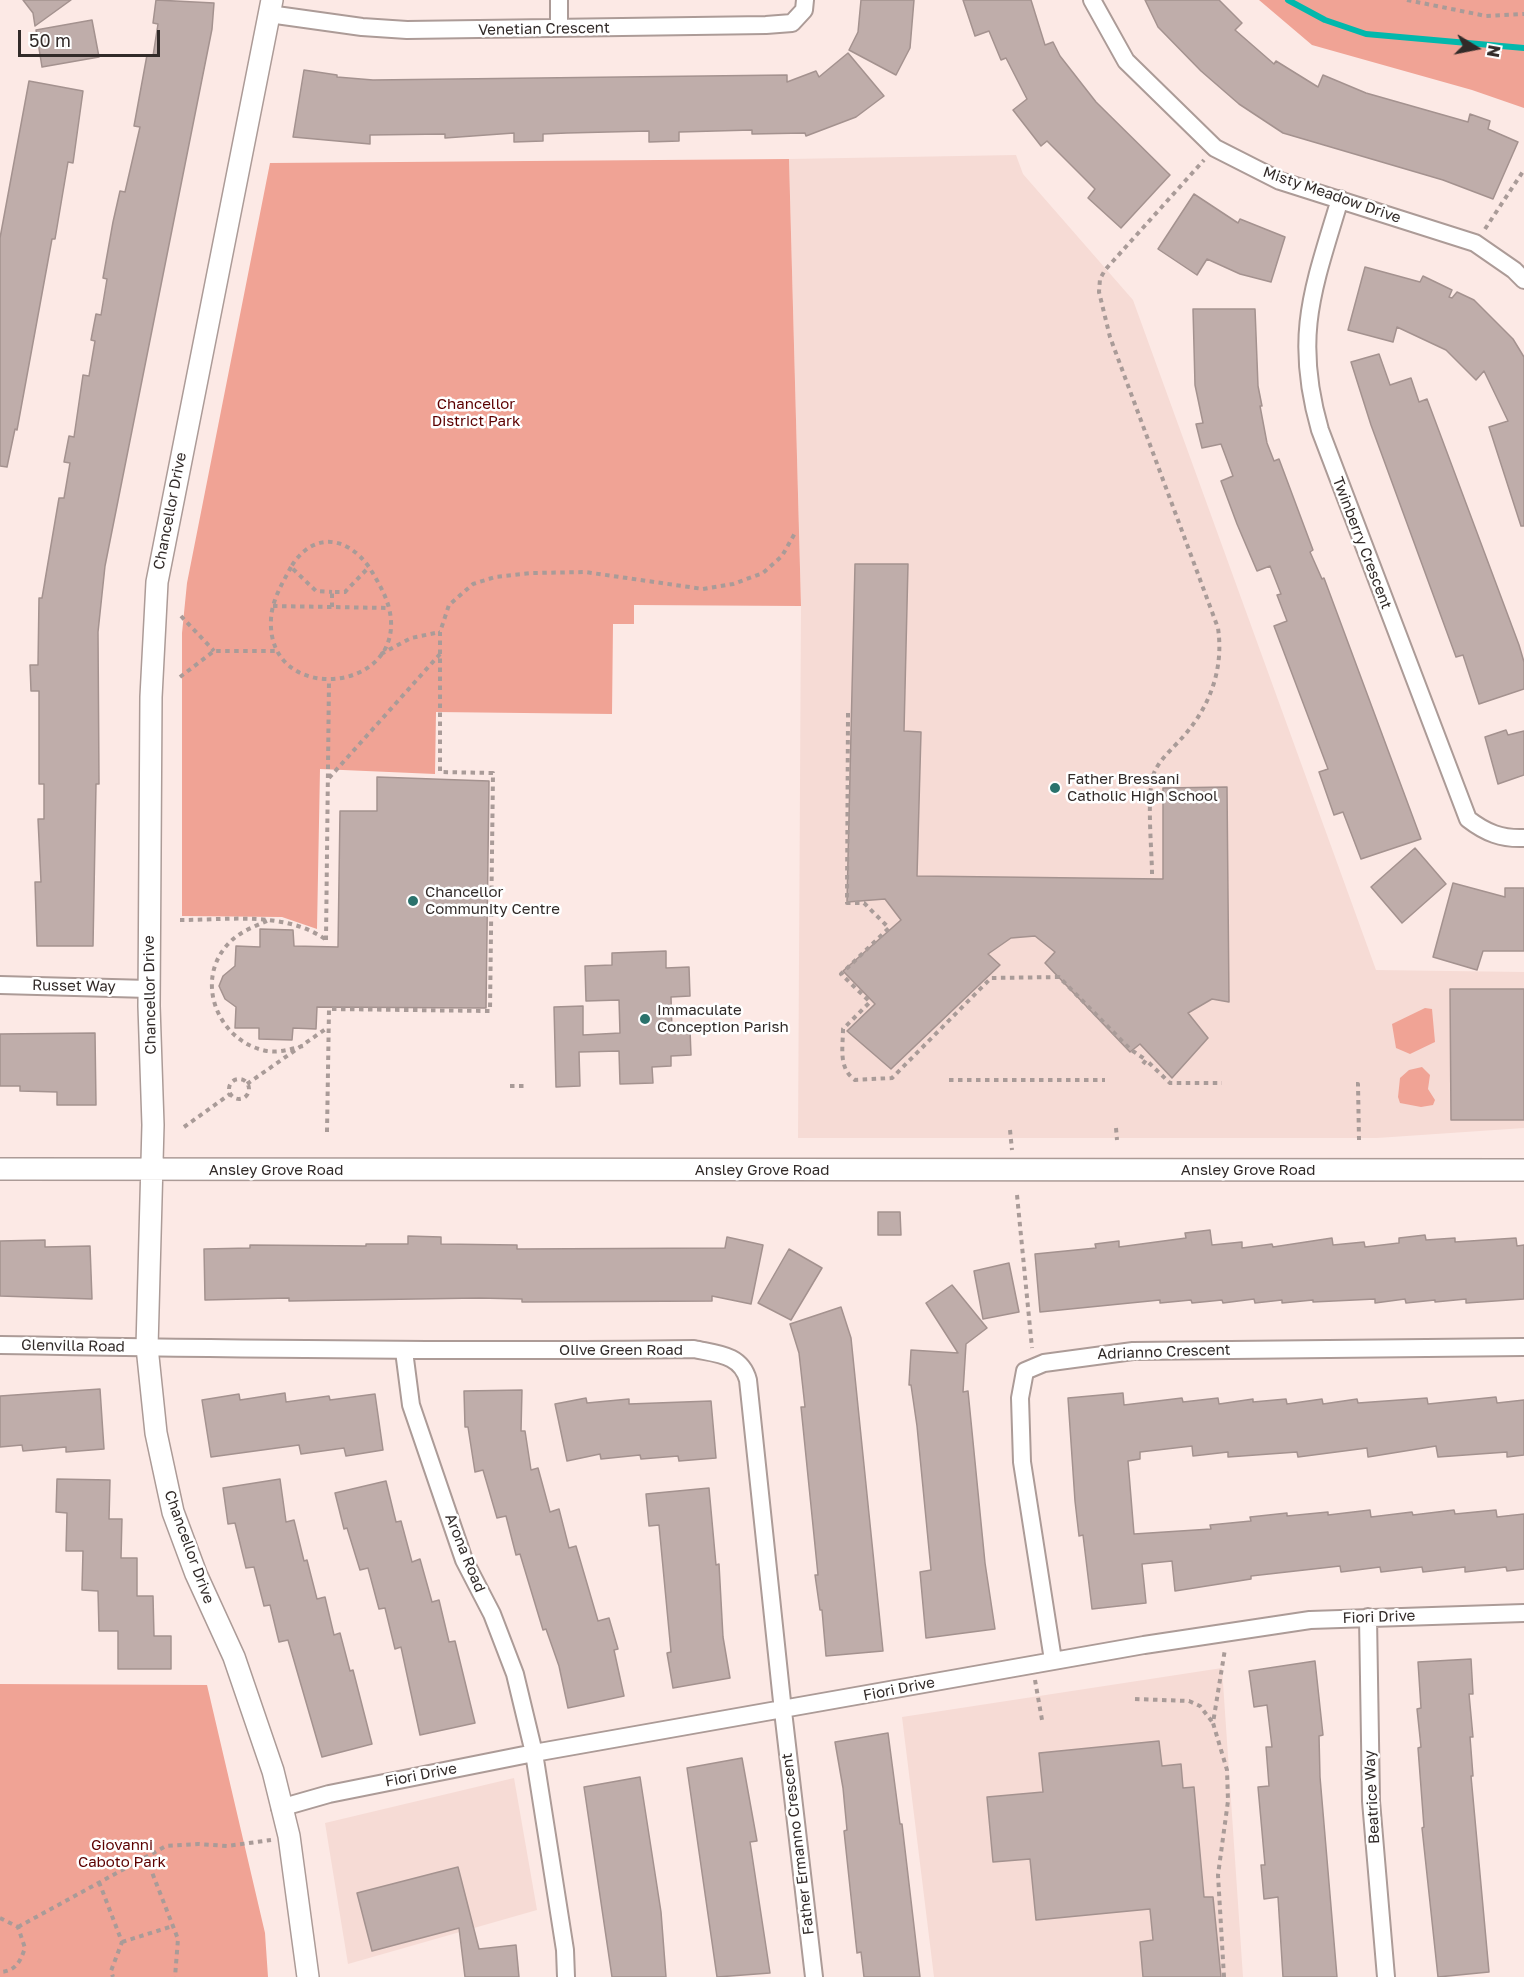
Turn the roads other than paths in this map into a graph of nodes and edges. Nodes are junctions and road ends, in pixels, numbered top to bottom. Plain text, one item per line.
1 (559, 0) edge
2 (805, 0) edge
3 (1092, 0) edge
4 (271, 7) edge
5 (559, 28) junction
6 (1340, 199) junction
7 (1524, 280) edge
8 (1524, 838) edge
9 (0, 985) edge
10 (149, 989) junction
11 (0, 1169) edge
12 (151, 1170) junction
13 (1524, 1170) edge
14 (0, 1345) edge
15 (147, 1347) junction
16 (1524, 1347) edge
17 (404, 1351) junction
18 (1524, 1613) edge
19 (1368, 1617) junction
20 (1053, 1660) junction
21 (783, 1711) junction
22 (534, 1753) junction
23 (280, 1808) junction
24 (308, 1977) edge
25 (566, 1977) edge
26 (814, 1977) edge
27 (1386, 1977) edge

1 - 5 street
2 - 5 street, Venetian Crescent
3 - 6 street, Misty Meadow Drive
4 - 5 street, Venetian Crescent
4 - 10 street, Chancellor Drive
6 - 7 street, Misty Meadow Drive
6 - 8 street, Twinberry Crescent
9 - 10 street, Russet Way
10 - 12 street, Chancellor Drive
11 - 12 street, Ansley Grove Road
12 - 13 street, Ansley Grove Road
12 - 15 street, Chancellor Drive
14 - 15 street, Glenvilla Road
15 - 17 street, Olive Green Road
15 - 23 street, Chancellor Drive
16 - 20 street, Adrianno Crescent
17 - 21 street, Olive Green Road
17 - 22 street, Arona Road
18 - 19 street, Fiori Drive
19 - 20 street, Fiori Drive
19 - 27 street, Beatrice Way
20 - 21 street, Fiori Drive
21 - 22 street, Fiori Drive
21 - 26 street, Father Ermanno Crescent
22 - 23 street, Fiori Drive
22 - 25 street
23 - 24 street, Chancellor Drive

